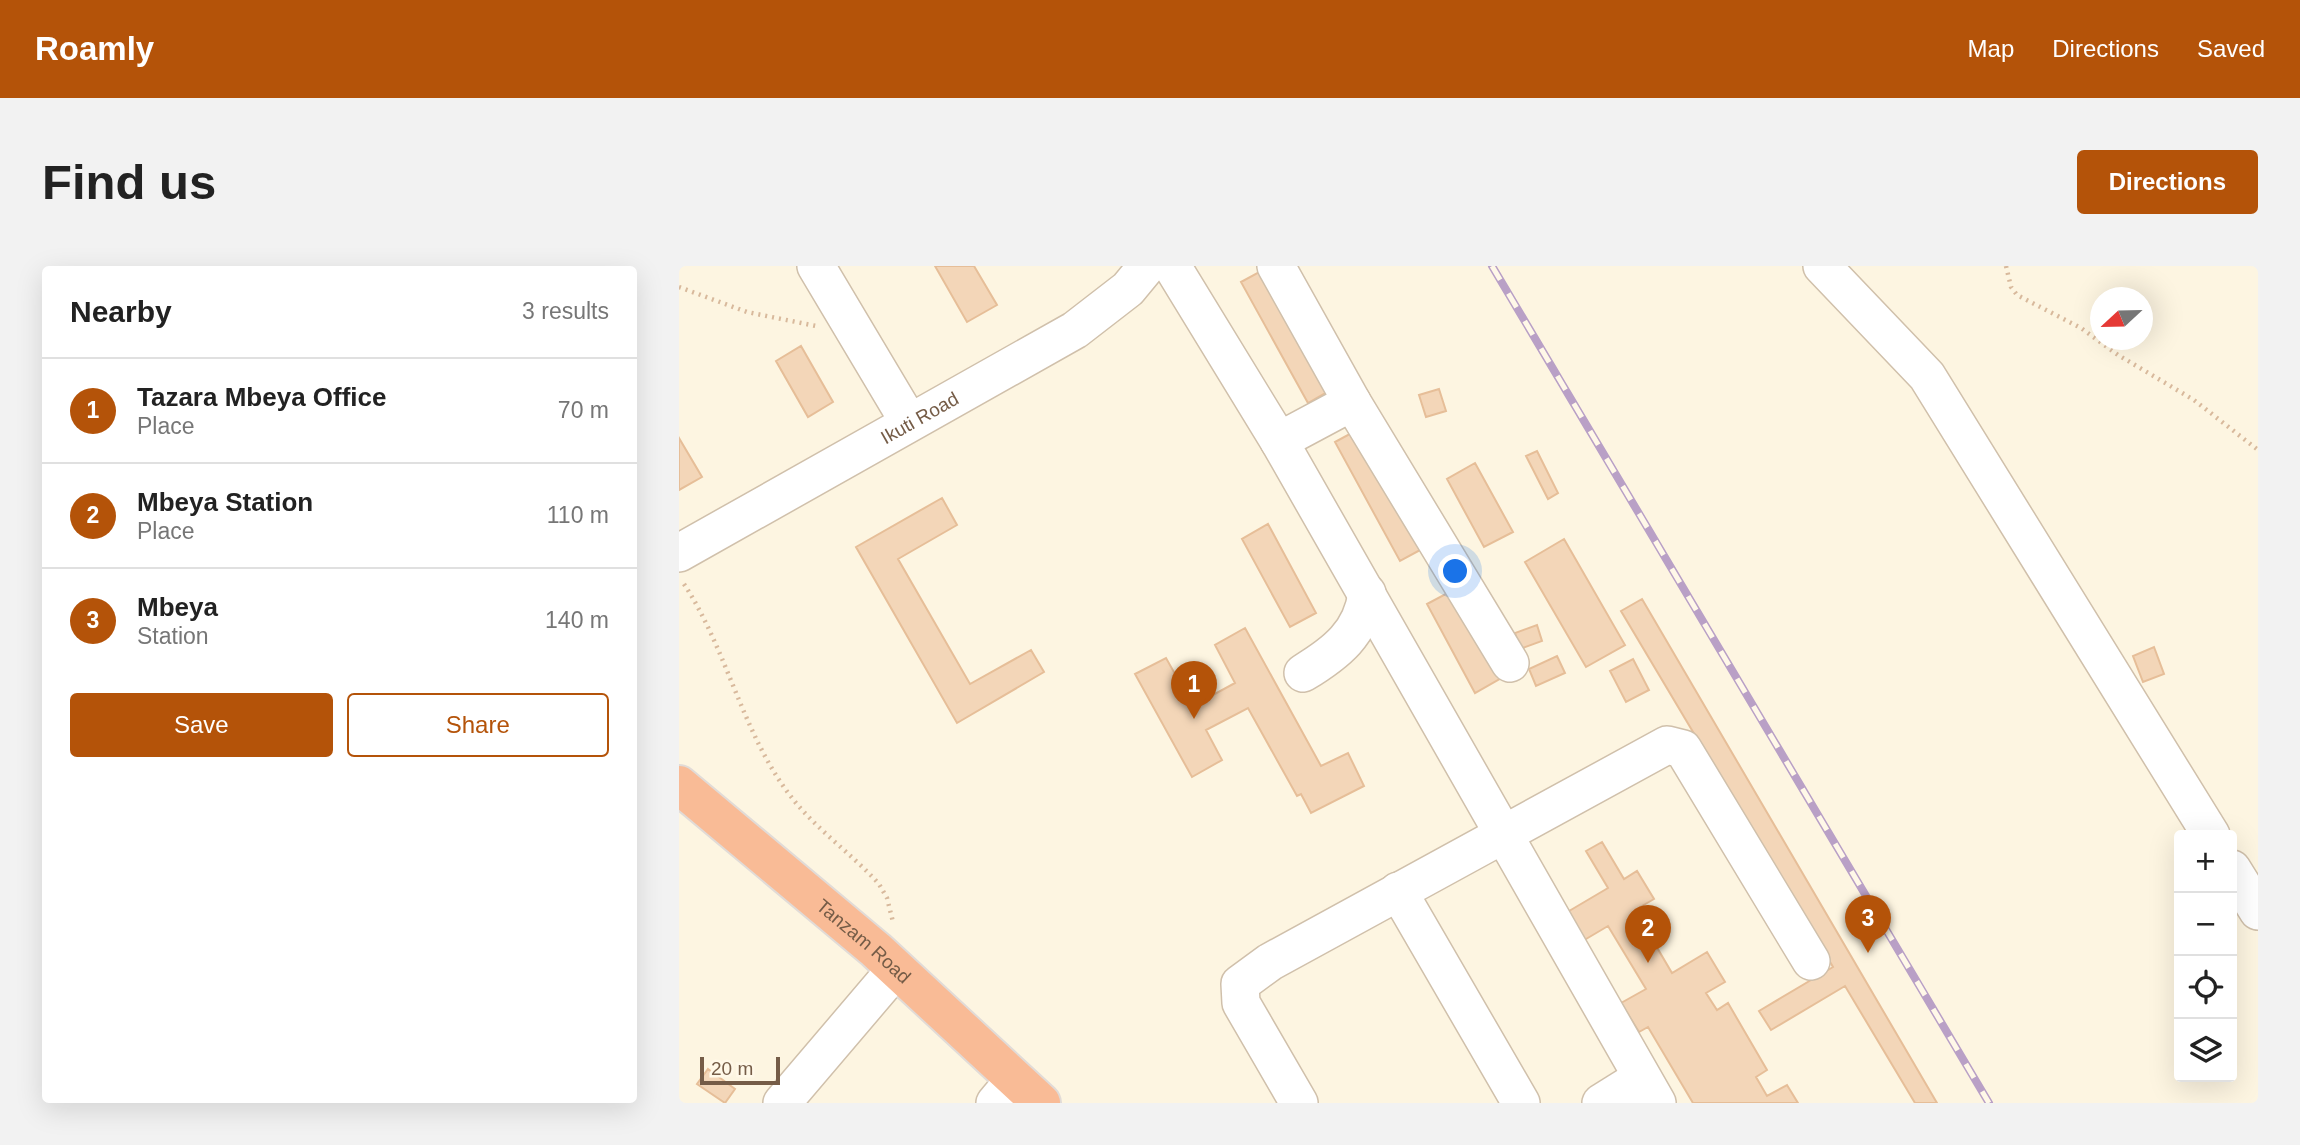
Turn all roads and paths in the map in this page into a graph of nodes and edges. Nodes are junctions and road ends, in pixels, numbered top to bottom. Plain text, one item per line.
1 (816, 266) edge
2 (1147, 266) edge
3 (1172, 266) edge
4 (1276, 266) edge
5 (1822, 266) edge
6 (2006, 266) edge
7 (679, 287) edge
8 (822, 328) dead end
9 (1352, 402) junction
10 (909, 422) junction
11 (1279, 441) junction
12 (2258, 450) edge
13 (679, 553) edge
14 (679, 576) edge
15 (1367, 593) junction
16 (1510, 663) dead end
17 (1303, 673) dead end
18 (679, 785) edge
19 (2208, 830) edge
20 (1505, 833) junction
21 (2237, 877) edge
22 (1398, 891) junction
23 (2258, 911) edge
24 (1811, 961) dead end
25 (894, 967) junction
26 (1649, 1091) edge
27 (1017, 1095) edge
28 (782, 1103) edge
29 (1299, 1103) edge
30 (1521, 1103) edge
31 (1601, 1103) edge

1 - 10 street
2 - 10 street, Ikuti Road
3 - 11 street
4 - 9 street
5 - 19 street
6 - 12 path
7 - 8 path
9 - 11 street
9 - 16 street
10 - 13 street, Ikuti Road
11 - 15 street
14 - 25 path
15 - 17 street
15 - 20 street
18 - 25 highway, Tanzam Road
20 - 22 street
20 - 24 street
20 - 26 street
21 - 23 street
22 - 29 street
22 - 30 street
25 - 27 highway, Tanzam Road
25 - 28 street
26 - 31 street

